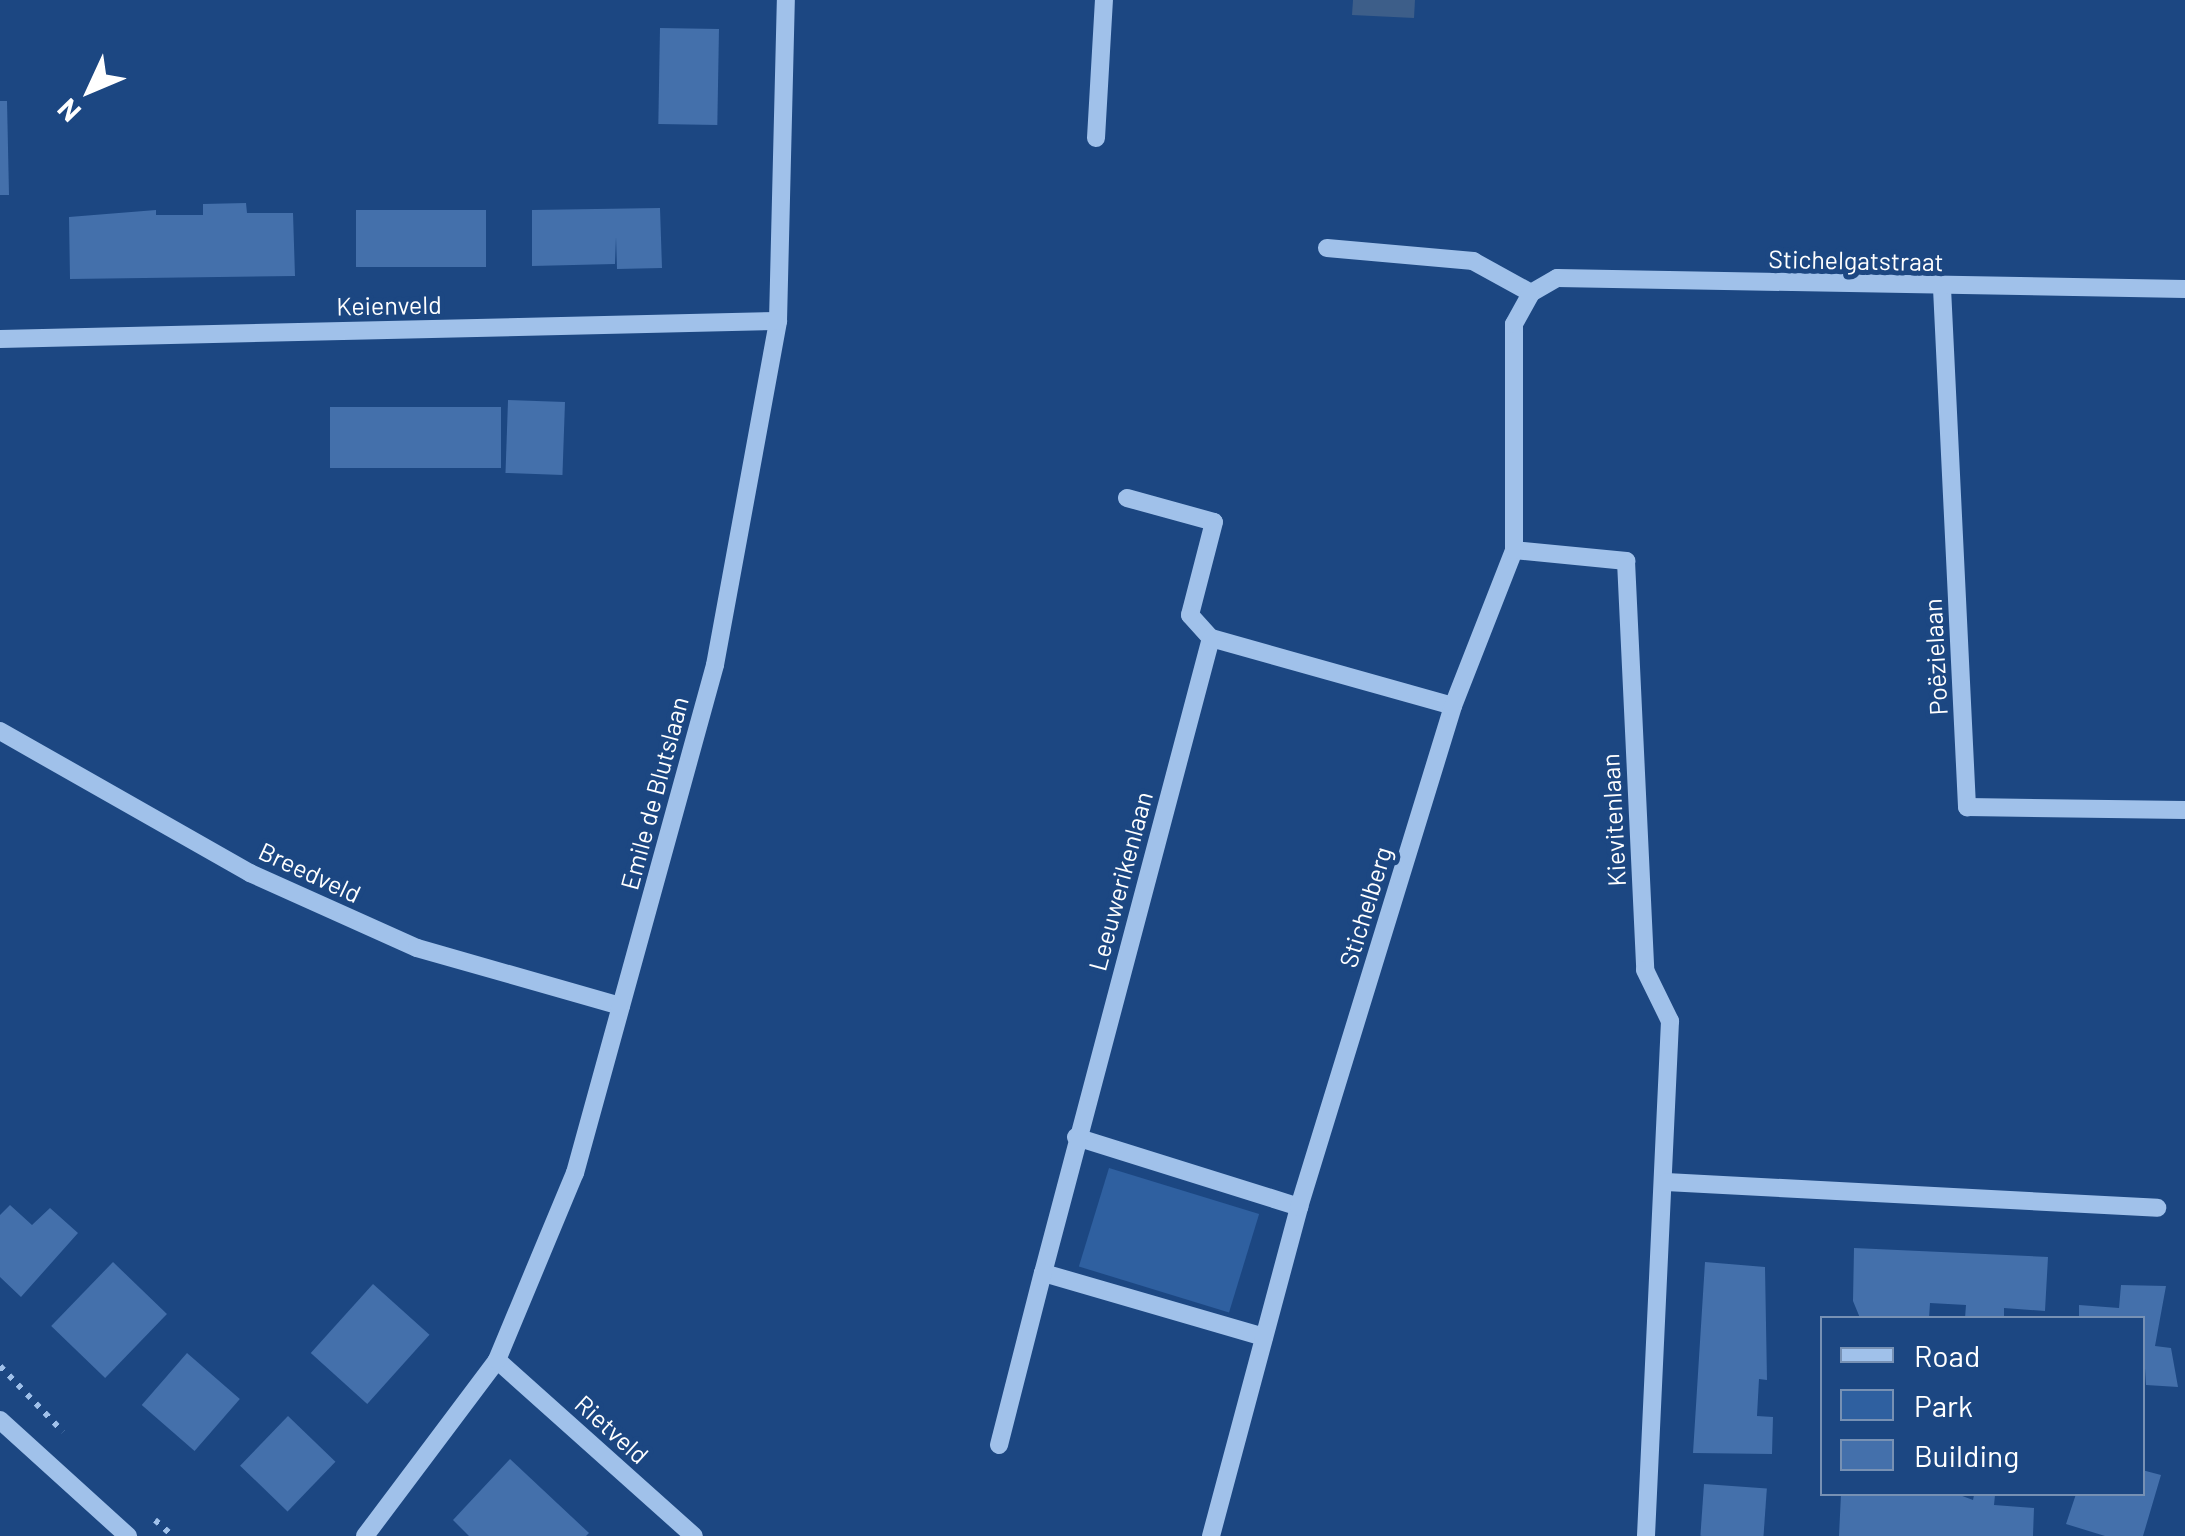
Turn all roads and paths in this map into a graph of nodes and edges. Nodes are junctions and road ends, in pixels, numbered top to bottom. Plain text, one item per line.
1 (786, 0) edge
2 (1104, 0) edge
3 (1096, 138) dead end
4 (1327, 248) dead end
5 (1942, 288) junction
6 (2185, 290) edge
7 (1531, 293) junction
8 (778, 320) junction
9 (0, 339) edge
10 (1127, 498) dead end
11 (1514, 550) junction
12 (1212, 638) junction
13 (1453, 706) junction
14 (0, 730) edge
15 (2185, 810) edge
16 (622, 1006) junction
17 (1076, 1136) junction
18 (1666, 1182) junction
19 (1299, 1207) junction
20 (2157, 1208) dead end
21 (1043, 1273) junction
22 (1264, 1337) junction
23 (497, 1360) junction
24 (0, 1420) edge
25 (999, 1445) dead end
26 (128, 1536) edge
27 (365, 1536) edge
28 (694, 1536) edge
29 (1211, 1536) edge
30 (1646, 1536) edge

1 - 8 street, Emile de Blutslaan
2 - 3 street
4 - 7 street
5 - 6 street, Stichelgatstraat
5 - 7 street, Stichelgatstraat
5 - 15 street, Poëzielaan
7 - 11 street, Stichelberg
8 - 9 street, Keienveld
8 - 16 street, Emile de Blutslaan
10 - 12 street
11 - 13 street, Stichelberg
11 - 18 street, Kievitenlaan
12 - 13 street
12 - 17 street, Leeuwerikenlaan
13 - 19 street, Stichelberg
14 - 16 street, Breedveld
16 - 23 street, Emile de Blutslaan
17 - 19 street
17 - 21 street, Leeuwerikenlaan
18 - 20 street
18 - 30 street, Kievitenlaan
19 - 22 street, Stichelberg
21 - 22 street
21 - 25 street, Leeuwerikenlaan
22 - 29 street, Stichelberg
23 - 27 street, Emile de Blutslaan
23 - 28 street, Rietveld
24 - 26 street

